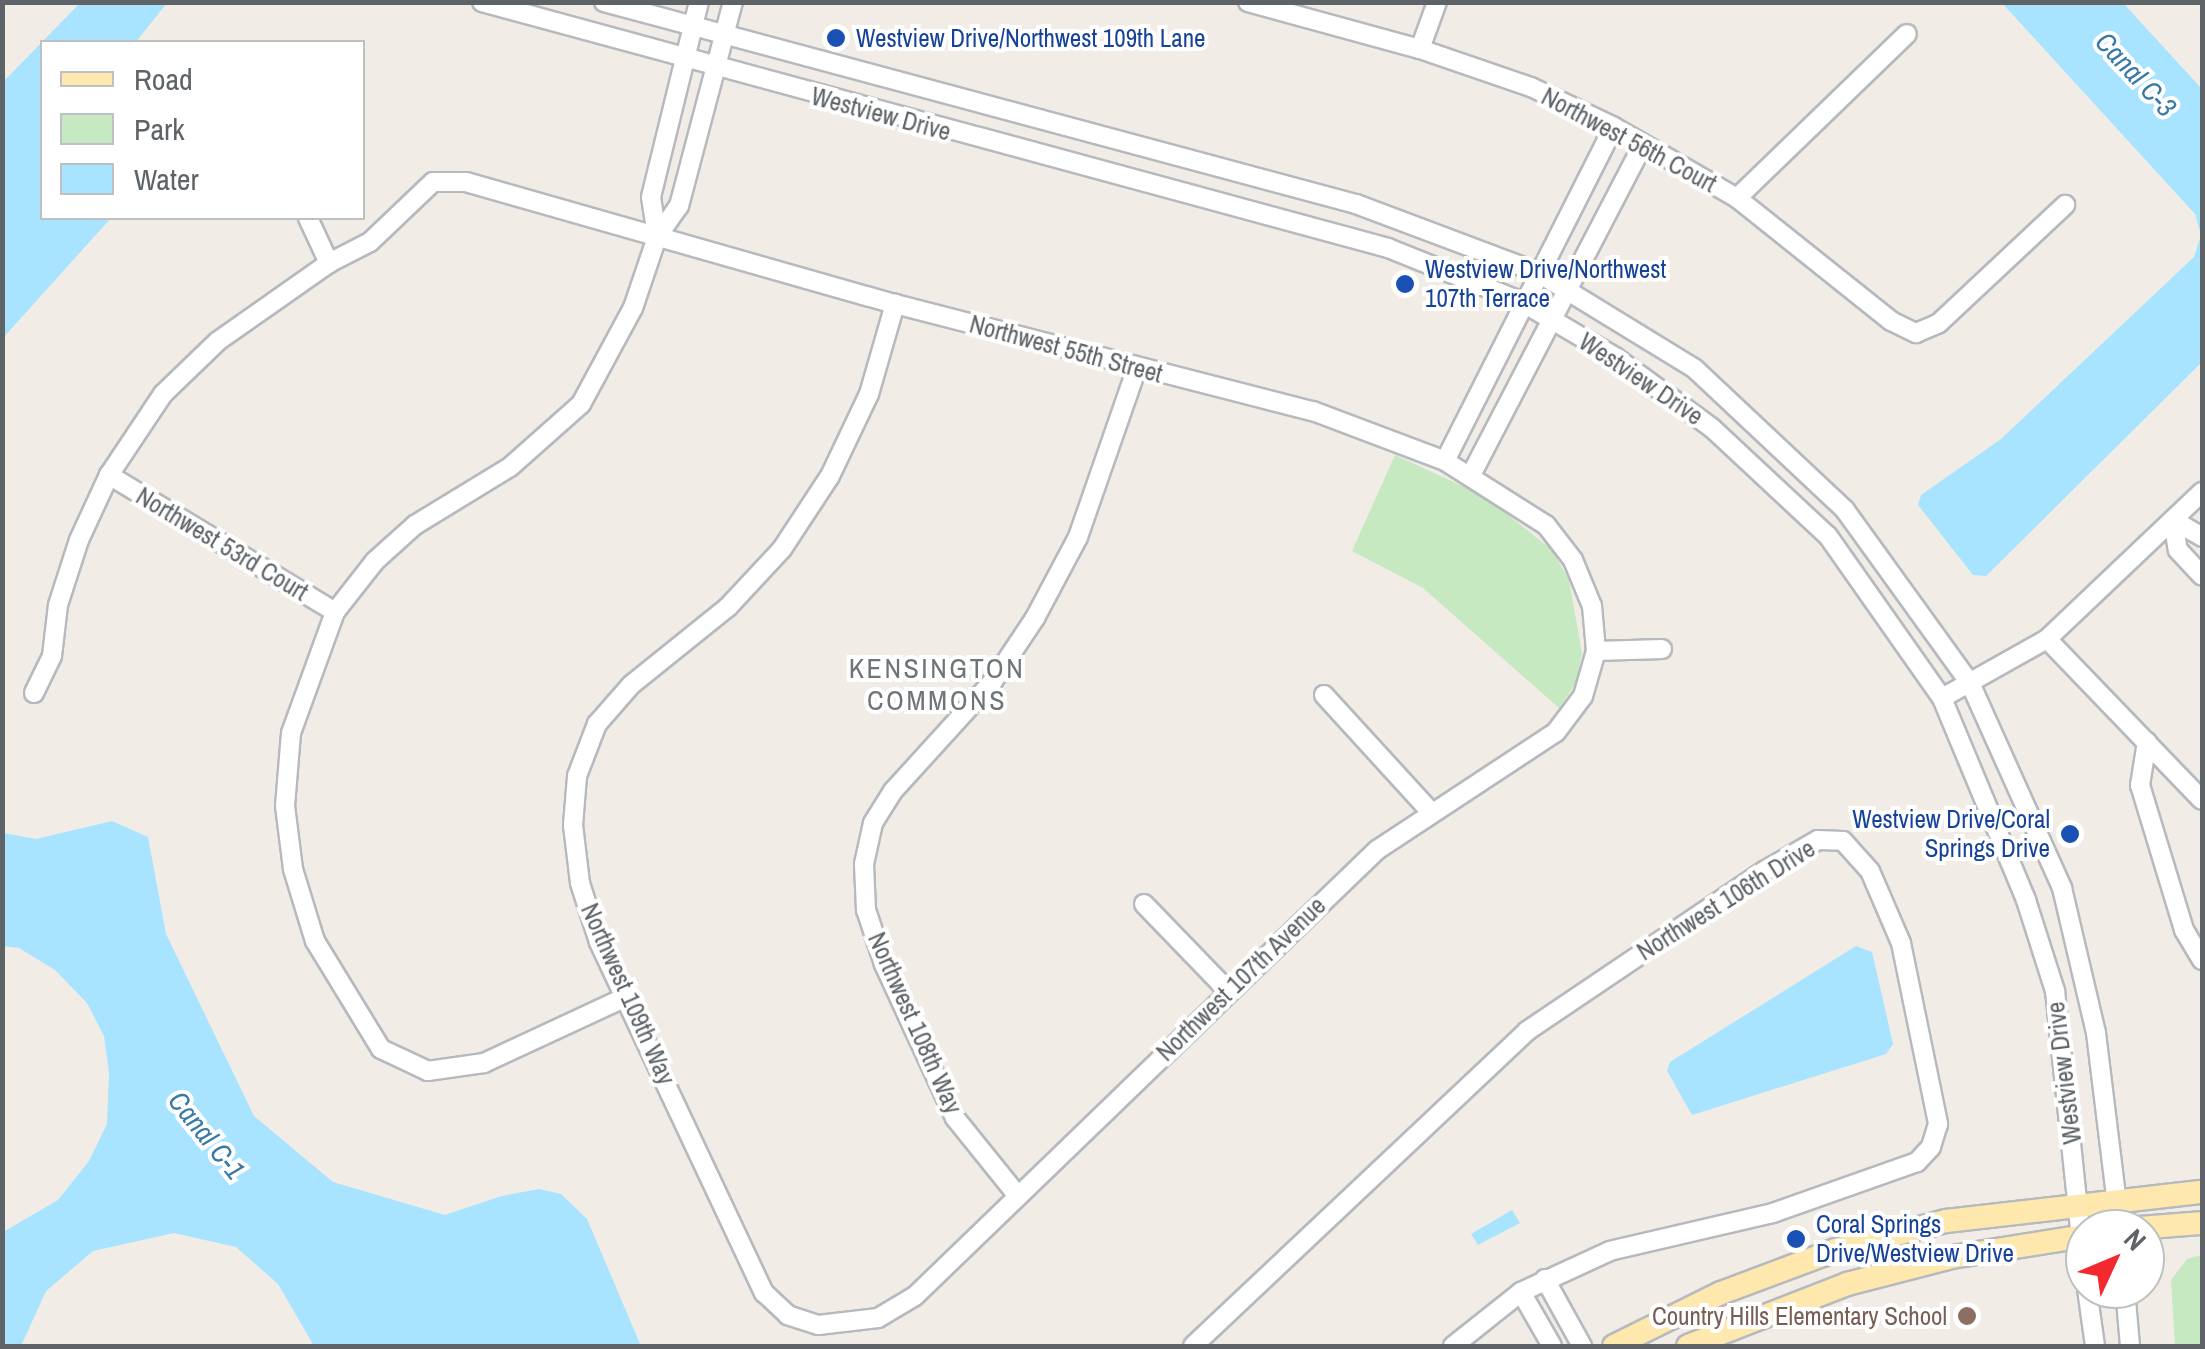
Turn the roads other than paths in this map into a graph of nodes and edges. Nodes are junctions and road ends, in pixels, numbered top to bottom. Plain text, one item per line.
1 (482, 2) edge
2 (604, 2) edge
3 (699, 2) edge
4 (733, 2) edge
5 (1248, 2) edge
6 (1437, 2) edge
7 (692, 27) junction
8 (1907, 34) dead end
9 (724, 35) junction
10 (1420, 49) junction
11 (684, 60) junction
12 (715, 69) junction
13 (1614, 127) junction
14 (1643, 144) junction
15 (1737, 198) junction
16 (2065, 204) dead end
17 (309, 220) edge
18 (657, 237) junction
19 (329, 263) junction
20 (1537, 272) junction
21 (1566, 288) junction
22 (1522, 302) junction
23 (895, 304) junction
24 (1551, 320) junction
25 (1137, 368) junction
26 (1445, 461) junction
27 (1471, 474) junction
28 (109, 475) junction
29 (2202, 492) edge
30 (2173, 520) junction
31 (2202, 537) edge
32 (2202, 576) edge
33 (335, 612) junction
34 (2047, 639) junction
35 (1662, 649) dead end
36 (1596, 651) junction
37 (1970, 683) junction
38 (34, 693) dead end
39 (1324, 694) dead end
40 (1942, 698) junction
41 (2147, 742) junction
42 (2202, 800) edge
43 (1430, 811) junction
44 (1144, 904) dead end
45 (2202, 960) edge
46 (1228, 990) junction
47 (626, 997) junction
48 (2202, 1192) edge
49 (1018, 1196) junction
50 (2119, 1200) junction
51 (2078, 1204) junction
52 (2079, 1209) edge
53 (2120, 1209) edge
54 (2202, 1223) edge
55 (2165, 1226) edge
56 (2065, 1239) edge
57 (1544, 1279) junction
58 (1521, 1292) junction
59 (2090, 1309) edge
60 (2127, 1309) edge
61 (818, 1325) joint
62 (1193, 1346) edge
63 (1454, 1346) edge
64 (1552, 1346) edge
65 (1582, 1346) edge
66 (1614, 1346) edge
67 (1688, 1346) edge
68 (2095, 1346) edge
69 (2130, 1346) edge

1 - 11 street, Westview Drive
2 - 7 street, Westview Drive
3 - 7 street
4 - 9 street
5 - 10 street, Northwest 56th Court
6 - 10 street
7 - 9 street, Westview Drive
7 - 11 street
8 - 15 street
9 - 12 street
9 - 20 street, Westview Drive
10 - 13 street, Northwest 56th Court
11 - 12 street, Westview Drive
11 - 18 street
12 - 18 street
12 - 22 street, Westview Drive
13 - 14 street, Northwest 56th Court
13 - 20 street
14 - 15 street, Northwest 56th Court
14 - 21 street
15 - 16 street, Northwest 56th Court
17 - 19 street
18 - 19 street, Northwest 55th Street
18 - 23 street, Northwest 55th Street
18 - 33 street
19 - 28 street
20 - 21 street, Westview Drive
20 - 22 street
21 - 24 street
21 - 37 street, Westview Drive
22 - 24 street, Westview Drive
22 - 26 street
23 - 25 street, Northwest 55th Street
23 - 47 street, Northwest 109th Way
24 - 27 street
24 - 40 street, Westview Drive
25 - 26 street, Northwest 55th Street
25 - 49 street, Northwest 108th Way
26 - 27 street, Northwest 55th Street
27 - 36 street, Northwest 55th Street
28 - 33 street, Northwest 53rd Court
28 - 38 street
29 - 30 street
30 - 31 street
30 - 32 street
30 - 34 street
33 - 47 street
34 - 37 street
34 - 41 street
35 - 36 street
36 - 43 street, Northwest 107th Avenue
37 - 40 street
37 - 50 street, Westview Drive
39 - 43 street
40 - 51 street, Westview Drive
41 - 42 street
41 - 45 street
43 - 46 street, Northwest 107th Avenue
44 - 46 street
46 - 49 street, Northwest 107th Avenue
47 - 61 street, Northwest 109th Way
48 - 50 main road
49 - 61 street, Northwest 107th Avenue
50 - 51 main road
50 - 53 street, Westview Drive
51 - 52 street, Westview Drive
51 - 66 main road
54 - 55 main road
56 - 67 main road
57 - 58 street, Northwest 106th Drive
57 - 62 street, Northwest 106th Drive
57 - 65 street
58 - 63 street, Northwest 106th Drive
58 - 64 street
59 - 68 street
60 - 69 street

